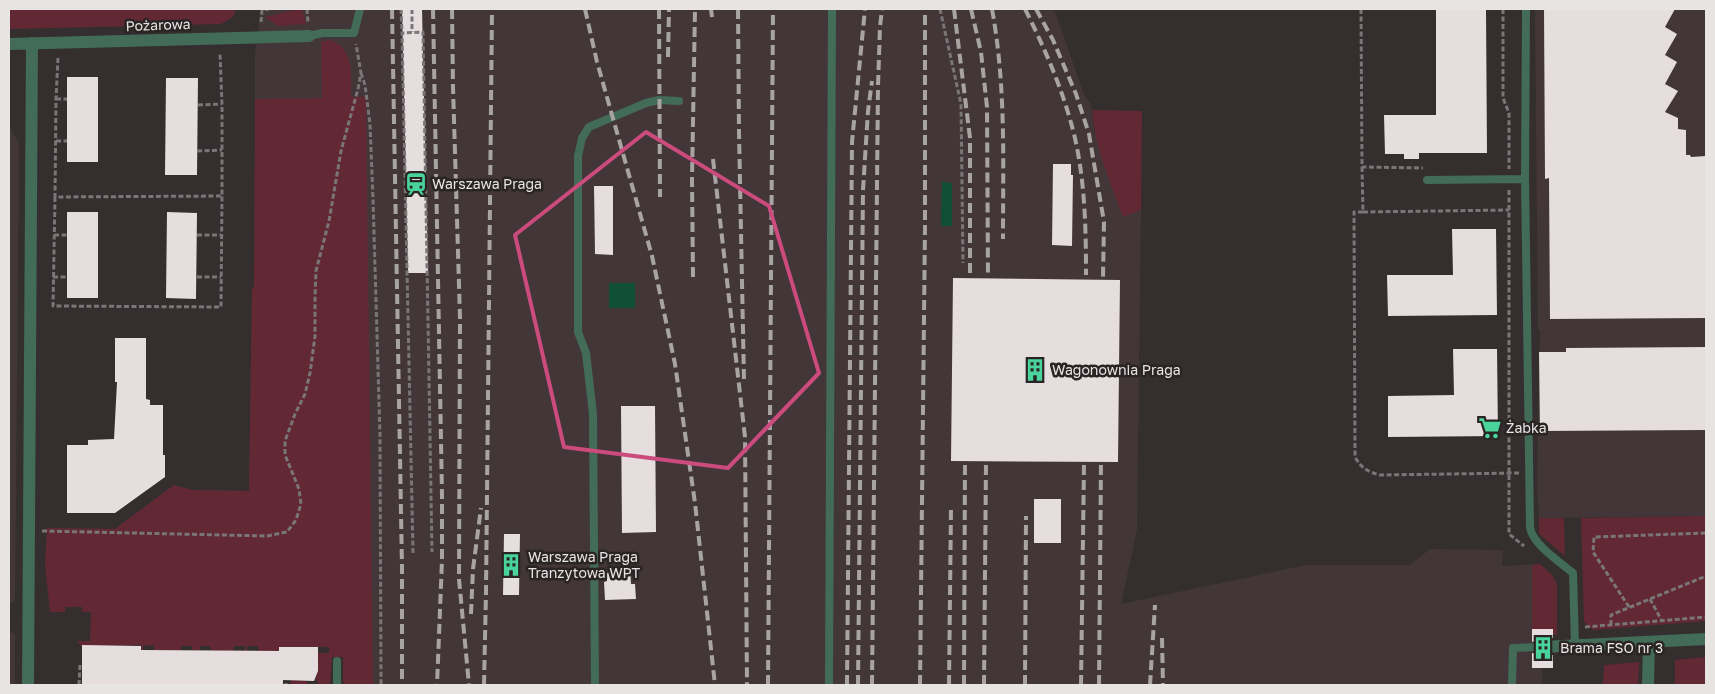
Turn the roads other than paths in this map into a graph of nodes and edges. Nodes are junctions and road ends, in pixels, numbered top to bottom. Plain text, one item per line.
1 (360, 9) edge
2 (832, 9) edge
3 (1526, 9) edge
4 (309, 36) joint
5 (32, 43) junction
6 (9, 44) edge
7 (679, 101) dead end
8 (1525, 179) junction
9 (1427, 180) dead end
10 (1706, 639) edge
11 (1648, 642) junction
12 (1575, 646) junction
13 (1542, 647) joint
14 (338, 661) dead end
15 (28, 685) edge
16 (337, 685) edge
17 (595, 685) edge
18 (829, 685) edge
19 (1512, 685) edge
20 (1648, 685) edge

1 - 4 lane
2 - 18 lane
3 - 8 lane
4 - 5 street, Pożarowa
5 - 6 street, Pożarowa
5 - 15 street
7 - 17 lane
8 - 9 lane
8 - 12 lane
10 - 11 street
11 - 12 street
11 - 20 street
12 - 13 street
13 - 19 lane
14 - 16 lane

